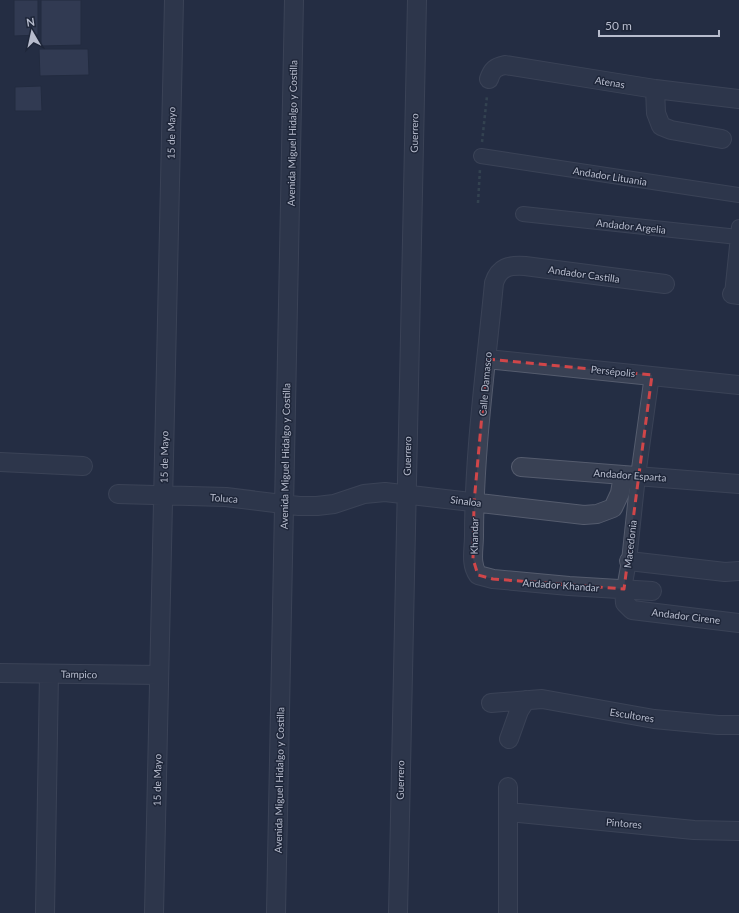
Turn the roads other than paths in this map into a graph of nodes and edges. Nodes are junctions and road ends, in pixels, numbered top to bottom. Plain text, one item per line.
1 (174, 0) edge
2 (294, 0) edge
3 (417, 0) edge
4 (489, 79) dead end
5 (655, 89) junction
6 (739, 99) edge
7 (722, 139) dead end
8 (481, 156) dead end
9 (739, 195) edge
10 (523, 214) dead end
11 (738, 232) edge
12 (503, 268) joint
13 (665, 284) dead end
14 (735, 294) edge
15 (487, 359) junction
16 (652, 375) junction
17 (739, 385) edge
18 (0, 462) edge
19 (83, 466) dead end
20 (521, 467) dead end
21 (630, 476) junction
22 (739, 484) edge
23 (118, 494) dead end
24 (163, 494) junction
25 (406, 494) junction
26 (474, 503) junction
27 (284, 504) junction
28 (629, 560) junction
29 (474, 570) joint
30 (739, 571) edge
31 (624, 589) junction
32 (652, 591) dead end
33 (632, 610) joint
34 (739, 623) edge
35 (0, 673) edge
36 (49, 674) junction
37 (159, 675) junction
38 (526, 700) junction
39 (491, 703) dead end
40 (739, 725) edge
41 (509, 739) dead end
42 (508, 787) dead end
43 (509, 812) junction
44 (739, 831) edge
45 (45, 913) edge
46 (154, 913) edge
47 (276, 913) edge
48 (398, 913) edge
49 (508, 913) edge

1 - 24 street, 15 de Mayo
2 - 27 street, Avenida Miguel Hidalgo y Costilla
3 - 25 street, Guerrero
4 - 5 street, Atenas
5 - 6 street, Atenas
5 - 7 street
8 - 9 street, Andador Lituania
10 - 11 street, Andador Argelia
11 - 14 street
12 - 13 street, Andador Castilla
12 - 15 street, Calle Damasco
15 - 16 street, Persépolis
15 - 26 street, Calle Damasco
16 - 17 street, Persépolis
16 - 21 street, Macedonia
18 - 19 street
20 - 21 street, Andador Esparta
21 - 22 street, Andador Esparta
21 - 26 street, Sinaloa
21 - 28 street, Macedonia
23 - 24 street, Toluca
24 - 27 street, Toluca
24 - 37 street, 15 de Mayo
25 - 26 street, Sinaloa
25 - 27 street, Sinaloa
25 - 48 street, Guerrero
26 - 29 street, Khandar
27 - 47 street, Avenida Miguel Hidalgo y Costilla
28 - 30 street
28 - 31 street, Macedonia
29 - 31 street, Andador Khandar
31 - 32 street, Andador Khandar
31 - 33 street, Macedonia
33 - 34 street, Andador Cirene
35 - 36 street, Tampico
36 - 37 street, Tampico
36 - 45 street
37 - 46 street, 15 de Mayo
38 - 39 street, Escultores
38 - 40 street, Escultores
38 - 41 street
42 - 43 street
43 - 44 street, Pintores
43 - 49 street

